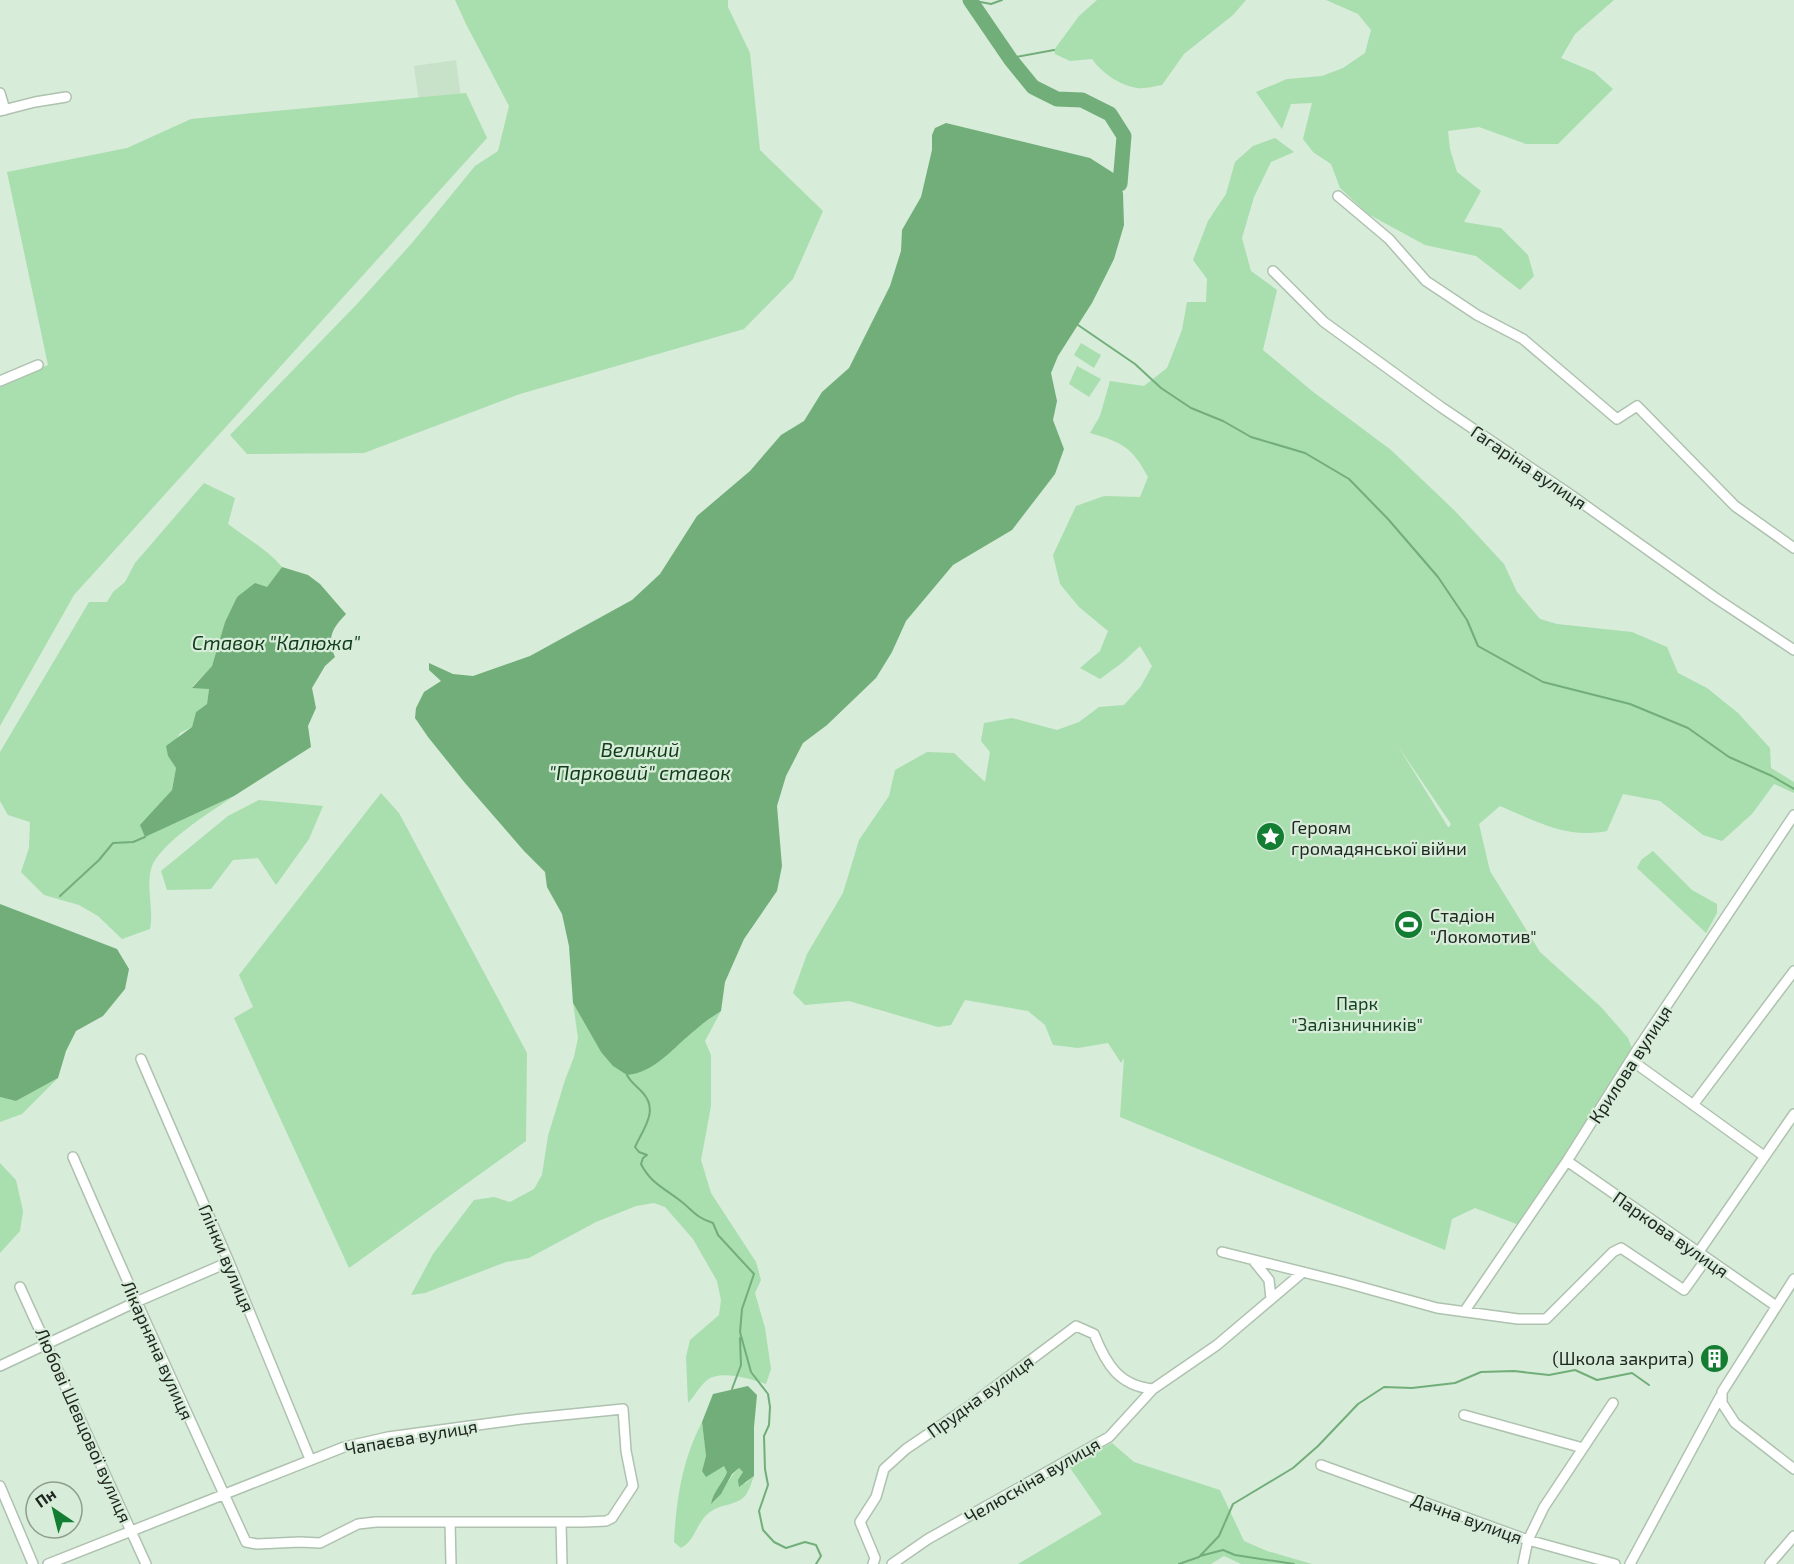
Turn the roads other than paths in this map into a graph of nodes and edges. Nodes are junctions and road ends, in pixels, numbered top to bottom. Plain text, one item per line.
1 (0, 93) edge
2 (66, 97) dead end
3 (2, 111) edge
4 (1338, 196) dead end
5 (1273, 271) dead end
6 (38, 365) dead end
7 (0, 381) edge
8 (1794, 548) edge
9 (1794, 650) edge
10 (1794, 815) edge
11 (1794, 972) edge
12 (141, 1059) dead end
13 (1631, 1060) junction
14 (1693, 1105) junction
15 (1794, 1114) edge
16 (1764, 1156) junction
17 (73, 1157) dead end
18 (1568, 1161) junction
19 (1222, 1252) dead end
20 (1698, 1253) junction
21 (1707, 1258) junction
22 (1253, 1260) junction
23 (229, 1262) junction
24 (1303, 1272) junction
25 (1794, 1279) edge
26 (20, 1287) dead end
27 (1271, 1299) junction
28 (136, 1302) junction
29 (1776, 1306) junction
30 (1464, 1312) junction
31 (46, 1344) junction
32 (0, 1366) edge
33 (1153, 1389) junction
34 (1722, 1392) junction
35 (1612, 1403) dead end
36 (1464, 1415) dead end
37 (1583, 1448) junction
38 (310, 1459) junction
39 (1321, 1465) dead end
40 (1794, 1469) edge
41 (0, 1486) edge
42 (224, 1494) junction
43 (450, 1522) junction
44 (561, 1522) junction
45 (132, 1531) junction
46 (1794, 1536) edge
47 (1528, 1540) junction
48 (874, 1561) edge
49 (33, 1564) edge
50 (48, 1564) edge
51 (146, 1564) edge
52 (451, 1564) edge
53 (562, 1564) edge
54 (891, 1564) edge
55 (1523, 1564) edge
56 (1615, 1564) edge
57 (1630, 1564) edge
58 (1770, 1564) edge

1 - 3 street
2 - 3 street
4 - 8 street
5 - 9 street, Гагаріна вулиця
6 - 7 street
10 - 13 street, Крилова вулиця
11 - 14 street
12 - 23 street, Глінки вулиця
13 - 14 street
13 - 18 street, Крилова вулиця
14 - 16 street
15 - 16 street
16 - 20 street
17 - 28 street, Лікарняна вулиця
18 - 20 street, Паркова вулиця
18 - 30 street, Крилова вулиця
19 - 22 street
20 - 21 street, Паркова вулиця
21 - 29 street, Паркова вулиця
21 - 30 street
22 - 24 street
22 - 27 street
23 - 28 street
23 - 38 street, Глінки вулиця
24 - 27 street, Челюскіна вулиця
24 - 30 street
25 - 29 street
26 - 31 street, Любові Шевцової вулиця
27 - 33 street, Челюскіна вулиця
28 - 31 street
28 - 42 street, Лікарняна вулиця
29 - 34 street
31 - 32 street
31 - 45 street, Любові Шевцової вулиця
33 - 48 street, Прудна вулиця
33 - 54 street, Челюскіна вулиця
34 - 40 street
34 - 57 street
35 - 37 street
36 - 37 street
37 - 47 street
38 - 42 street, Чапаєва вулиця
38 - 44 street, Чапаєва вулиця
39 - 47 street, Дачна вулиця
41 - 49 street
42 - 43 street, Лікарняна вулиця
42 - 45 street, Чапаєва вулиця
43 - 44 street
43 - 52 street
44 - 53 street
45 - 50 street, Чапаєва вулиця
45 - 51 street, Любові Шевцової вулиця
46 - 58 street
47 - 55 street
47 - 56 street, Дачна вулиця
48 - 54 street

